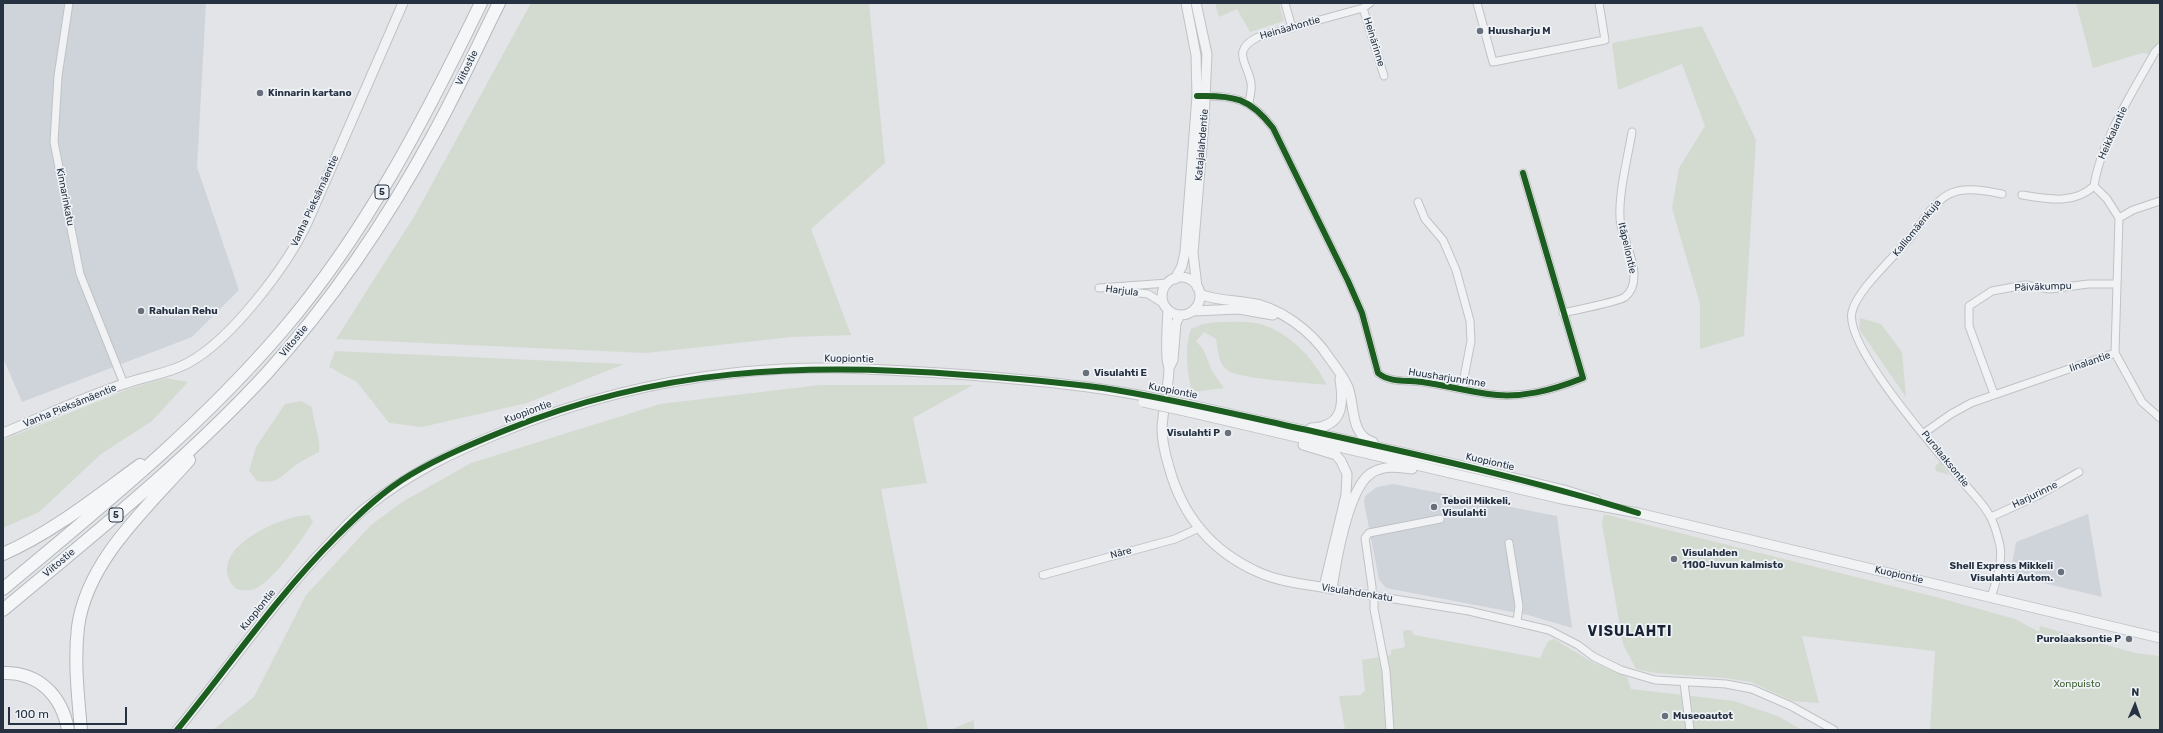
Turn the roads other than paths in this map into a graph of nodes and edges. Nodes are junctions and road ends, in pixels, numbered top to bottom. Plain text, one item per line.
1 (69, 3) edge
2 (400, 3) edge
3 (481, 3) edge
4 (498, 3) edge
5 (1186, 3) edge
6 (1196, 3) edge
7 (1285, 3) edge
8 (1370, 3) edge
9 (1477, 3) edge
10 (1599, 3) edge
11 (1363, 8) junction
12 (1292, 28) junction
13 (2160, 48) edge
14 (1384, 76) dead end
15 (1201, 96) junction
16 (1249, 103) junction
17 (1632, 132) dead end
18 (1523, 173) dead end
19 (2094, 186) junction
20 (2002, 194) dead end
21 (2022, 195) dead end
22 (2160, 201) edge
23 (1418, 202) dead end
24 (2119, 218) junction
25 (1171, 281) junction
26 (2117, 284) junction
27 (1198, 290) junction
28 (1166, 307) junction
29 (1193, 311) junction
30 (1564, 313) junction
31 (1180, 315) junction
32 (1289, 320) junction
33 (1854, 332) joint
34 (2115, 354) junction
35 (1169, 369) junction
36 (1340, 376) junction
37 (124, 384) junction
38 (1462, 388) junction
39 (1994, 394) junction
40 (226, 416) junction
41 (2160, 418) edge
42 (1257, 424) junction
43 (191, 428) junction
44 (3, 433) edge
45 (1924, 433) junction
46 (1401, 452) junction
47 (2079, 472) dead end
48 (1467, 476) junction
49 (1638, 513) junction
50 (1991, 517) junction
51 (1440, 519) dead end
52 (1198, 528) junction
53 (1508, 543) dead end
54 (3, 554) edge
55 (1043, 575) dead end
56 (1328, 588) junction
57 (3, 589) edge
58 (1373, 596) junction
59 (1990, 596) junction
60 (3, 610) edge
61 (1517, 621) junction
62 (2160, 638) edge
63 (3, 673) edge
64 (1684, 682) junction
65 (68, 730) edge
66 (81, 730) edge
67 (177, 730) edge
68 (1390, 730) edge
69 (1690, 730) edge
70 (1834, 730) edge

1 - 37 street, Kinnarinkatu
2 - 37 street, Vanha Pieksämäentie
3 - 43 highway, Viitostie / 5
4 - 40 highway, Viitostie / 5
5 - 15 street, Katajalahdentie
6 - 15 street, Katajalahdentie
7 - 12 street
8 - 11 street, Heinäahontie
9 - 10 street
11 - 12 street, Heinäahontie
11 - 14 street, Heinärinne
12 - 16 street, Heinäahontie
13 - 19 street, Heikkalantie
15 - 16 street, Huusharjunrinne
15 - 25 street, Katajalahdentie
15 - 27 street, Katajalahdentie
16 - 38 street, Huusharjunrinne
17 - 30 street, Itäpellontie
18 - 30 street, Huusharjunrinne
19 - 21 street
19 - 24 street
20 - 33 street, Kalliomäenkuja
22 - 24 street
23 - 38 street
24 - 26 street, Iinalantie
25 - 27 street
25 - 28 street
25 - 28 street, Harjula
26 - 34 street, Iinalantie
26 - 39 street, Päiväkumpu
27 - 29 street
27 - 32 street
28 - 31 street
28 - 35 street, Visulahdenkatu
29 - 31 street
29 - 32 street
30 - 38 street, Huusharjunrinne
31 - 35 street, Visulahdenkatu
32 - 36 street
33 - 45 street, Purolaaksontie
34 - 39 street, Iinalantie
34 - 41 street
35 - 52 street, Visulahdenkatu
36 - 42 street
36 - 46 street
37 - 44 street, Vanha Pieksämäentie
39 - 45 street, Iinalantie
40 - 60 highway, Viitostie / 5
40 - 66 highway
42 - 46 street, Kuopiontie
42 - 48 street, Kuopiontie
42 - 56 street
42 - 67 street, Kuopiontie, bridge
43 - 54 highway
43 - 57 highway, Viitostie / 5
45 - 50 street, Purolaaksontie
46 - 49 street, Kuopiontie
47 - 50 street, Harjurinne
48 - 49 street, Kuopiontie
48 - 56 street
49 - 59 street, Kuopiontie
50 - 59 street, Purolaaksontie
51 - 58 street
52 - 55 street, Näre
52 - 56 street, Visulahdenkatu
53 - 61 street
56 - 58 street, Visulahdenkatu
58 - 61 street, Visulahdenkatu
58 - 68 street
59 - 62 street, Kuopiontie
61 - 64 street, Visulahdenkatu
63 - 65 highway
64 - 69 street
64 - 70 street, Visulahdenkatu

